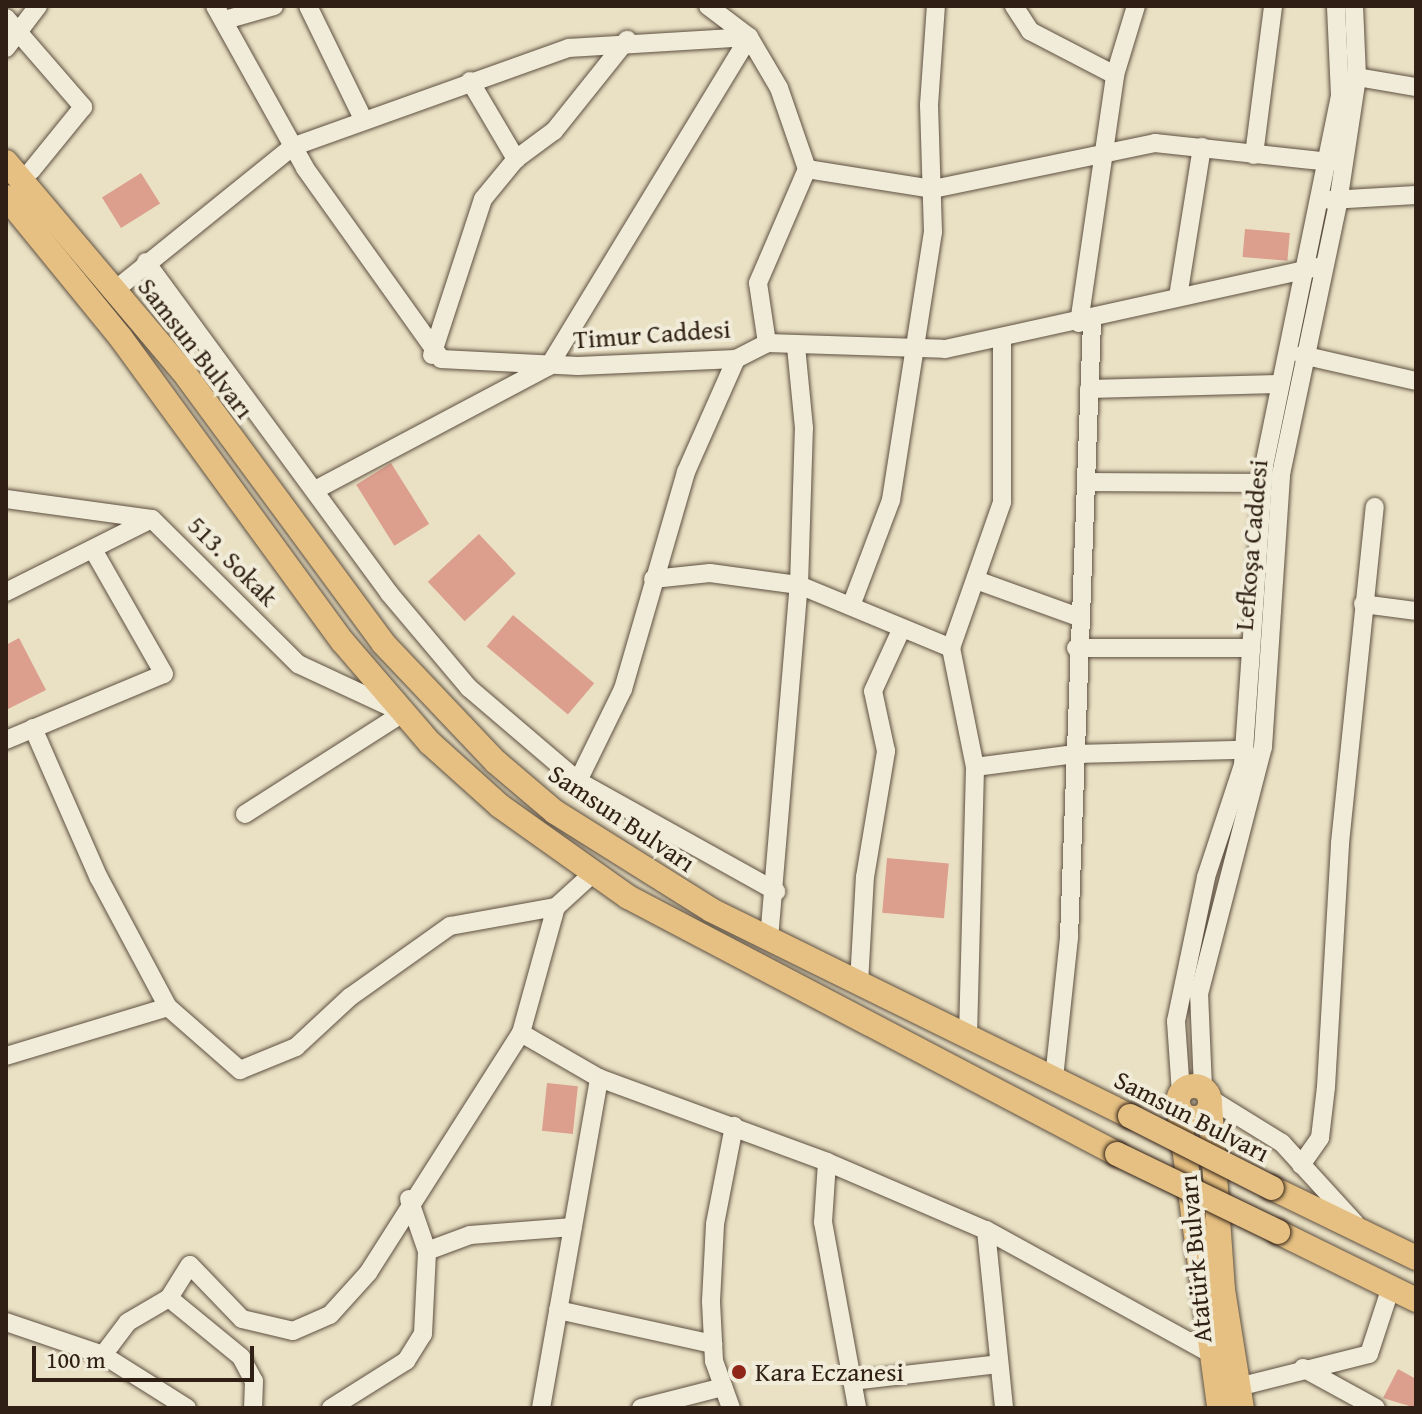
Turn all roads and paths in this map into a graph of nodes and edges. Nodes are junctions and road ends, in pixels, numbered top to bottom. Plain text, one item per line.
1 (38, 6) edge
2 (274, 6) edge
3 (308, 6) edge
4 (708, 6) edge
5 (936, 6) edge
6 (1014, 6) edge
7 (1136, 6) edge
8 (1273, 6) edge
9 (1336, 6) edge
10 (1354, 6) edge
11 (220, 13) edge
12 (13, 25) edge
13 (749, 37) junction
14 (627, 40) junction
15 (6, 48) edge
16 (1115, 75) junction
17 (1357, 77) junction
18 (470, 81) junction
19 (1416, 87) edge
20 (363, 119) junction
21 (6, 143) edge
22 (292, 147) junction
23 (1202, 147) junction
24 (1102, 151) junction
25 (1254, 155) junction
26 (516, 159) junction
27 (6, 162) edge
28 (1329, 162) junction
29 (807, 169) junction
30 (31, 171) junction
31 (933, 189) junction
32 (1416, 195) edge
33 (6, 197) edge
34 (1319, 197) junction
35 (1338, 203) junction
36 (6, 221) edge
37 (146, 262) junction
38 (1323, 266) junction
39 (1300, 271) junction
40 (110, 283) junction
41 (1178, 297) junction
42 (1086, 322) junction
43 (110, 323) junction
44 (1002, 340) junction
45 (767, 343) junction
46 (796, 346) junction
47 (909, 351) junction
48 (432, 355) junction
49 (1302, 355) junction
50 (736, 359) junction
51 (549, 366) junction
52 (1416, 381) edge
53 (1278, 384) junction
54 (1089, 389) junction
55 (1087, 482) junction
56 (1263, 483) junction
57 (315, 490) junction
58 (6, 499) edge
59 (1375, 507) dead end
60 (152, 519) junction
61 (95, 553) junction
62 (653, 579) junction
63 (976, 580) junction
64 (799, 585) junction
65 (6, 592) edge
66 (1363, 604) junction
67 (851, 606) junction
68 (1416, 611) edge
69 (1079, 617) junction
70 (902, 628) junction
71 (951, 648) junction
72 (1076, 648) junction
73 (1251, 648) junction
74 (403, 713) junction
75 (33, 728) junction
76 (6, 740) edge
77 (1244, 750) junction
78 (1075, 754) junction
79 (975, 767) junction
80 (578, 781) junction
81 (245, 814) dead end
82 (591, 875) junction
83 (776, 891) junction
84 (556, 907) junction
85 (769, 939) junction
86 (859, 983) junction
87 (168, 1007) junction
88 (521, 1033) junction
89 (968, 1036) junction
90 (6, 1056) edge
91 (599, 1078) junction
92 (1054, 1078) junction
93 (1196, 1097) junction
94 (734, 1126) junction
95 (827, 1162) junction
96 (1301, 1165) junction
97 (1277, 1190) junction
98 (409, 1199) junction
99 (573, 1227) junction
100 (986, 1230) junction
101 (1362, 1231) junction
102 (427, 1251) junction
103 (1416, 1258) edge
104 (1391, 1287) junction
105 (169, 1298) junction
106 (1416, 1300) edge
107 (558, 1310) junction
108 (6, 1322) edge
109 (713, 1344) junction
110 (1210, 1353) junction
111 (103, 1355) junction
112 (998, 1364) junction
113 (1303, 1368) junction
114 (852, 1381) junction
115 (723, 1387) junction
116 (1240, 1398) edge
117 (187, 1408) edge
118 (253, 1408) edge
119 (331, 1408) edge
120 (541, 1408) edge
121 (641, 1408) edge
122 (731, 1408) edge
123 (857, 1408) edge
124 (1004, 1408) edge
125 (1219, 1408) edge
126 (1376, 1408) edge

1 - 12 street
2 - 11 street
3 - 20 street
4 - 13 street
5 - 31 street
6 - 16 street
7 - 16 street
8 - 25 street
9 - 28 street
10 - 17 street, Lefkoşa Caddesi
11 - 22 street
12 - 15 street
12 - 30 street
13 - 14 street
13 - 29 street
13 - 51 street
14 - 18 street
14 - 26 street
16 - 24 street
17 - 19 street
17 - 35 street, Lefkoşa Caddesi
18 - 20 street
18 - 26 street
20 - 22 street
21 - 30 main road
22 - 37 street
22 - 48 street
23 - 24 street
23 - 25 street
23 - 41 street
24 - 31 street
24 - 42 street
25 - 28 street
26 - 48 street
27 - 40 main road, Samsun Bulvarı
28 - 34 street
29 - 31 street
29 - 45 street
30 - 40 main road
31 - 47 street
32 - 35 street
33 - 43 main road
34 - 35 street
34 - 39 street
35 - 38 street, Lefkoşa Caddesi
36 - 43 main road
37 - 40 street
37 - 57 street
38 - 39 street, Timur Caddesi
38 - 49 street, Lefkoşa Caddesi
39 - 41 street, Timur Caddesi
39 - 53 street
40 - 85 main road, Samsun Bulvarı
41 - 42 street, Timur Caddesi
42 - 44 street, Timur Caddesi
42 - 54 street
43 - 74 main road
44 - 47 street, Timur Caddesi
44 - 63 street
45 - 46 street, Timur Caddesi
45 - 50 street, Timur Caddesi
46 - 47 street, Timur Caddesi
46 - 64 street
47 - 67 street
48 - 51 street, Timur Caddesi
49 - 52 street
49 - 93 street, Lefkoşa Caddesi
50 - 51 street, Timur Caddesi
50 - 62 street
51 - 57 street
53 - 54 street
53 - 56 street
54 - 55 street
55 - 56 street
55 - 69 street
56 - 73 street
57 - 80 street
58 - 60 street, 513. Sokak
59 - 66 street
60 - 61 street
60 - 74 street, 513. Sokak
61 - 65 street
61 - 75 street
62 - 64 street
62 - 80 street
63 - 69 street
63 - 71 street
64 - 67 street
64 - 83 street
66 - 68 street
66 - 96 street
67 - 70 street
69 - 72 street
70 - 71 street
70 - 86 street
71 - 79 street
72 - 73 street
72 - 78 street
73 - 77 street
74 - 81 street
74 - 82 main road
75 - 76 street
75 - 87 street
77 - 78 street
77 - 93 street
78 - 79 street
78 - 92 street
79 - 89 street
80 - 83 street
82 - 84 street
82 - 104 main road, bridge
83 - 85 street
84 - 87 street
84 - 88 street
85 - 86 main road, Samsun Bulvarı
86 - 89 main road, Samsun Bulvarı
87 - 90 street
88 - 91 street
88 - 98 street
89 - 92 main road, Samsun Bulvarı
91 - 94 street
91 - 99 street
92 - 97 main road, Samsun Bulvarı, bridge
93 - 96 street
93 - 110 main road
93 - 116 main road, Atatürk Bulvarı
94 - 95 street
94 - 109 street
95 - 100 street
95 - 114 street
96 - 97 street
96 - 101 street
97 - 101 main road, Samsun Bulvarı
98 - 102 street
98 - 105 street
99 - 102 street
99 - 107 street
100 - 110 street
100 - 112 street
101 - 103 main road, Samsun Bulvarı
102 - 119 street
104 - 106 main road
104 - 113 street
105 - 111 street
105 - 118 street
107 - 109 street
107 - 120 street
108 - 111 street
109 - 115 street
110 - 125 main road
111 - 117 street
112 - 114 street
112 - 124 street
113 - 116 street
113 - 126 street
114 - 123 street
115 - 121 street
115 - 122 street

